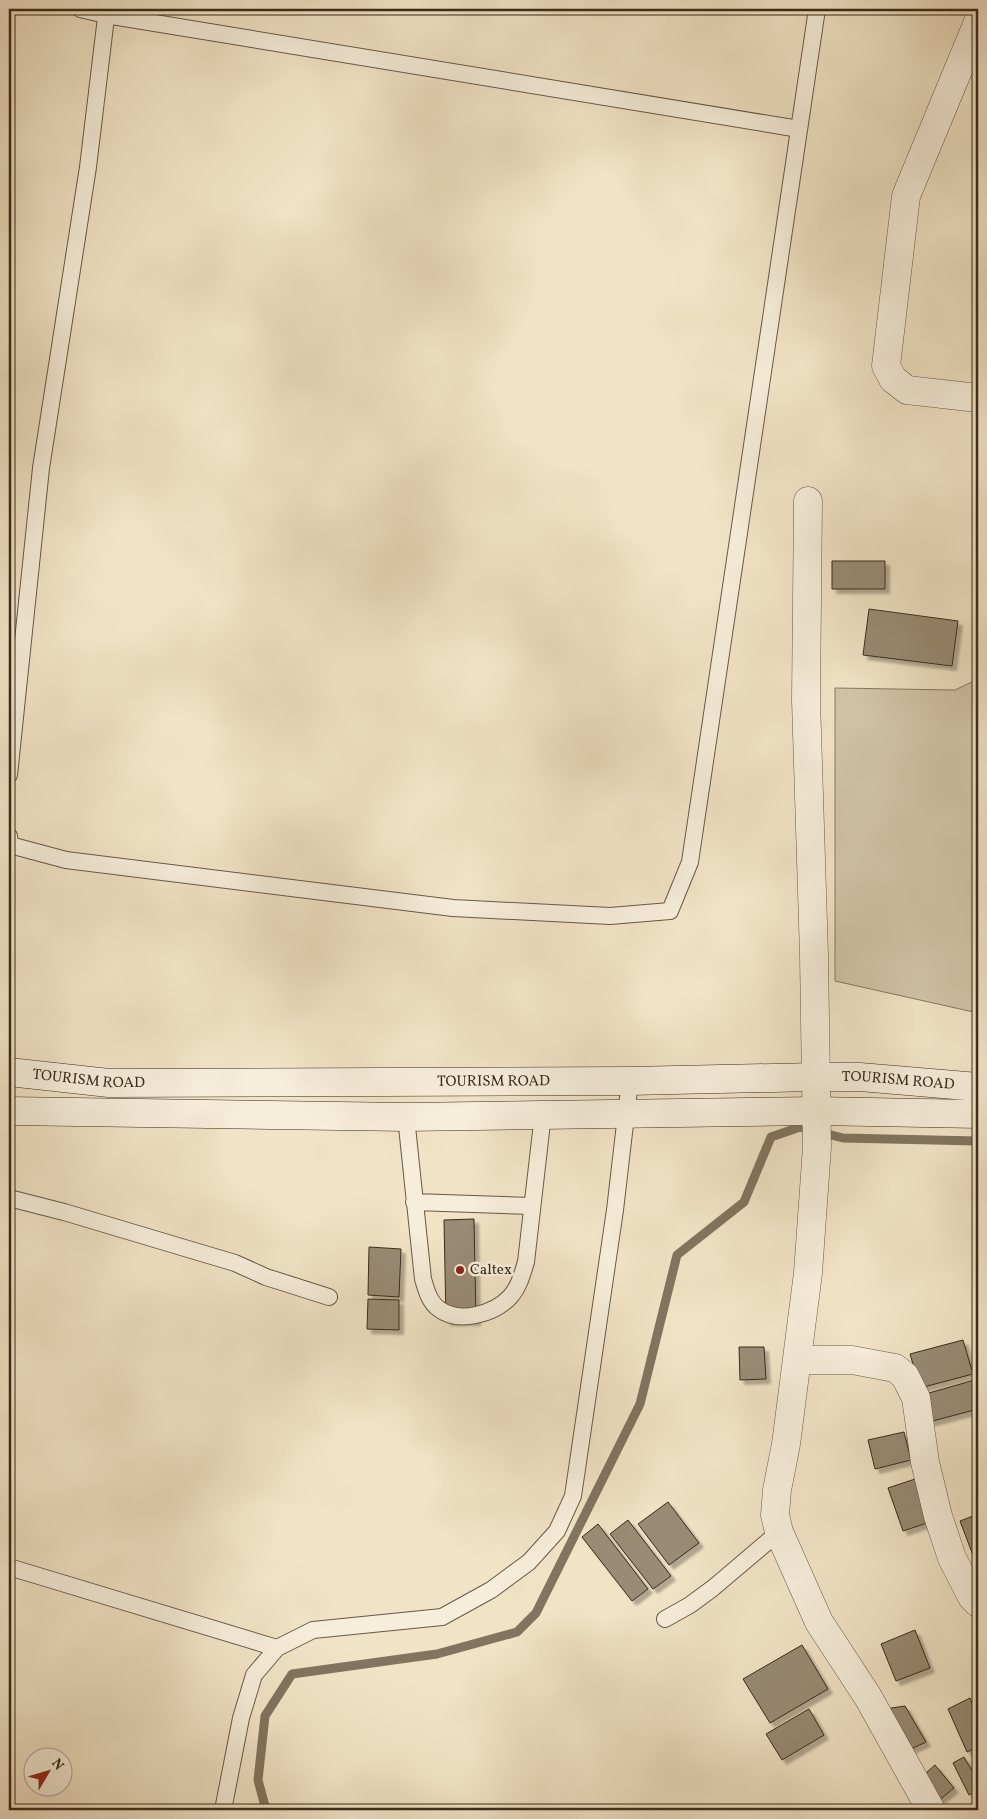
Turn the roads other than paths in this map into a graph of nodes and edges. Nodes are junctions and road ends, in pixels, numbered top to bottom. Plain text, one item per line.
1 (80, 9) edge
2 (817, 9) edge
3 (107, 12) edge
4 (978, 22) edge
5 (799, 129) junction
6 (978, 398) edge
7 (808, 501) dead end
8 (9, 775) edge
9 (9, 836) edge
10 (9, 1072) edge
11 (815, 1077) junction
12 (630, 1081) junction
13 (978, 1087) edge
14 (9, 1111) edge
15 (543, 1114) junction
16 (628, 1114) junction
17 (978, 1114) edge
18 (815, 1115) junction
19 (406, 1117) junction
20 (9, 1198) edge
21 (414, 1202) junction
22 (532, 1206) junction
23 (329, 1298) dead end
24 (798, 1360) junction
25 (780, 1532) junction
26 (9, 1566) edge
27 (978, 1604) edge
28 (665, 1619) dead end
29 (277, 1648) junction
30 (223, 1810) edge
31 (931, 1810) edge

1 - 3 lane
2 - 5 lane
3 - 5 lane
3 - 8 lane
4 - 6 street
5 - 9 lane
7 - 11 street
10 - 12 street, TOURISM ROAD
11 - 12 street, TOURISM ROAD
11 - 13 street, TOURISM ROAD
11 - 18 street
12 - 16 lane
14 - 19 street, TOURISM ROAD
15 - 16 street, TOURISM ROAD
15 - 19 street, TOURISM ROAD
15 - 22 lane
16 - 18 street, TOURISM ROAD
16 - 29 lane
17 - 18 street, TOURISM ROAD
18 - 24 street
19 - 21 lane
20 - 23 lane
21 - 22 lane
21 - 22 lane
24 - 25 street
24 - 27 street
25 - 28 lane
25 - 31 street
26 - 29 lane
29 - 30 lane

